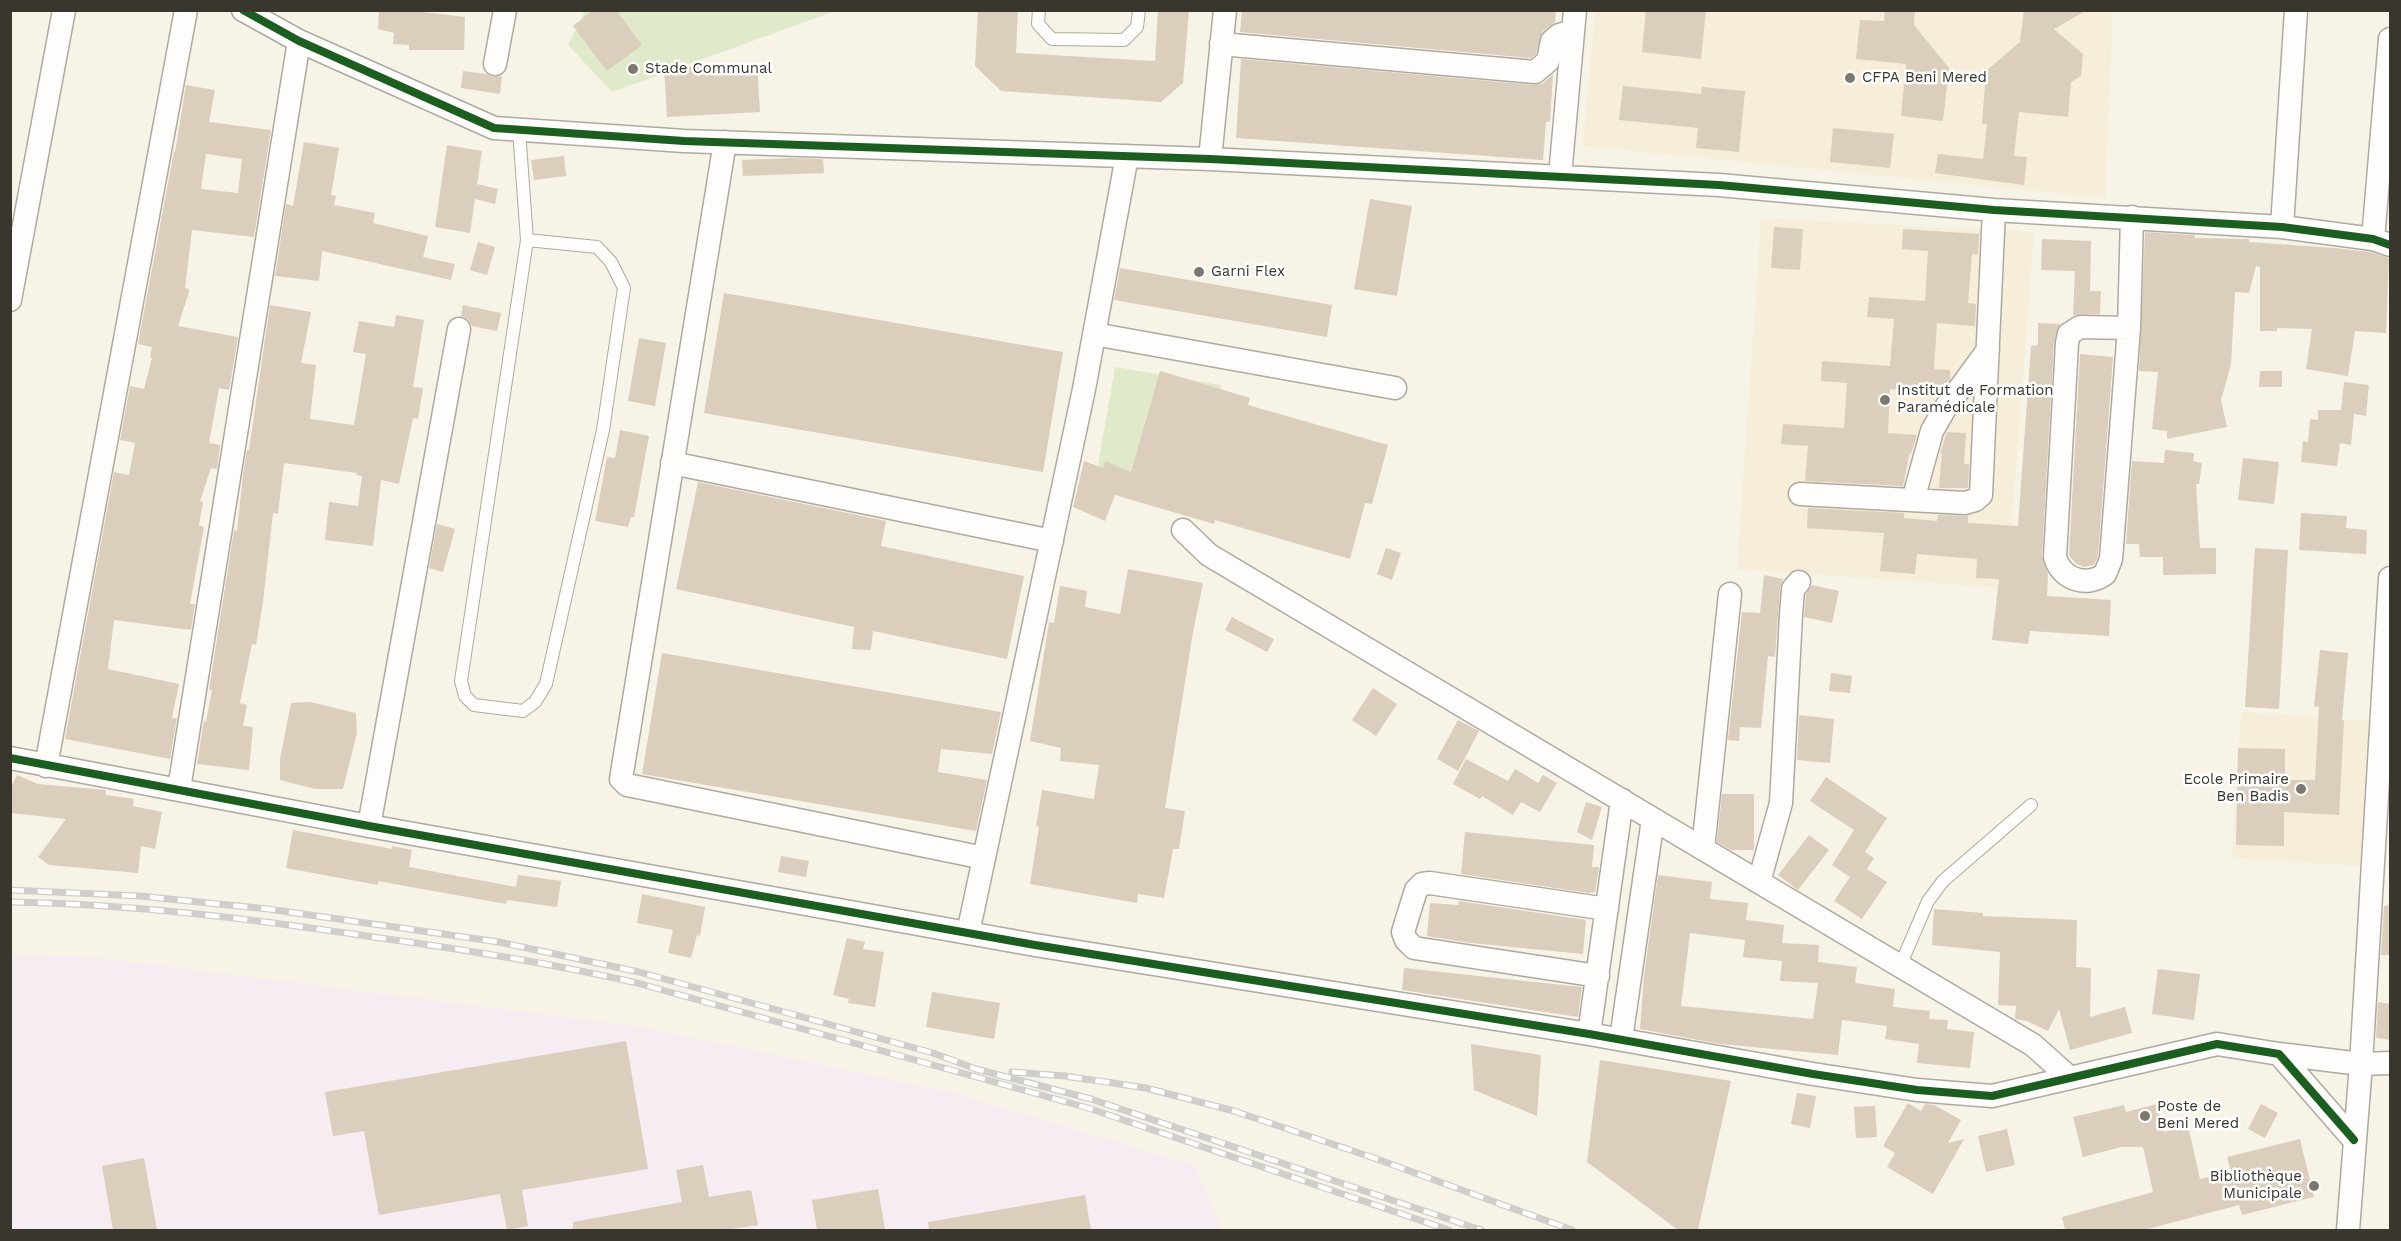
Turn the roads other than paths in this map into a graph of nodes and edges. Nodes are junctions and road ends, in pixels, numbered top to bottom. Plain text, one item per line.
1 (64, 10) edge
2 (186, 10) edge
3 (243, 10) edge
4 (505, 10) edge
5 (1039, 10) edge
6 (1139, 10) edge
7 (1225, 10) edge
8 (2296, 10) edge
9 (1574, 21) edge
10 (2391, 39) edge
11 (299, 41) junction
12 (1221, 44) junction
13 (495, 64) dead end
14 (519, 130) junction
15 (725, 142) junction
16 (1127, 156) junction
17 (1210, 159) junction
18 (1560, 176) junction
19 (1994, 210) junction
20 (2133, 217) junction
21 (2282, 227) junction
22 (527, 240) junction
23 (2382, 242) edge
24 (10, 300) edge
25 (2129, 328) junction
26 (459, 329) dead end
27 (1094, 334) junction
28 (1988, 350) junction
29 (1395, 388) dead end
30 (672, 463) junction
31 (1800, 494) dead end
32 (1912, 500) junction
33 (1183, 530) dead end
34 (1052, 542) junction
35 (2391, 578) edge
36 (1799, 582) dead end
37 (1730, 594) dead end
38 (10, 758) edge
39 (46, 766) junction
40 (179, 789) junction
41 (1622, 800) junction
42 (2031, 805) dead end
43 (1653, 819) junction
44 (369, 826) junction
45 (2382, 845) edge
46 (1702, 849) junction
47 (984, 858) junction
48 (1759, 882) junction
49 (1607, 909) junction
50 (968, 933) junction
51 (1900, 966) junction
52 (1598, 976) junction
53 (1589, 1034) junction
54 (1621, 1039) junction
55 (2279, 1054) junction
56 (2391, 1063) edge
57 (2361, 1064) junction
58 (2070, 1078) junction
59 (2354, 1140) junction
60 (2348, 1230) edge

1 - 24 street
2 - 39 street
3 - 11 street
4 - 13 street
5 - 6 lane
7 - 12 street
8 - 21 street
9 - 12 street
9 - 18 street
10 - 23 street
11 - 14 street
11 - 40 street
12 - 17 street
14 - 15 street
14 - 22 lane
15 - 16 street
15 - 30 street
16 - 17 street
16 - 27 street
17 - 18 street
18 - 19 street
19 - 20 street
19 - 28 street
20 - 21 street
20 - 25 street
21 - 23 street
22 - 22 lane
25 - 25 street
26 - 44 street
27 - 29 street
27 - 34 street
28 - 32 street
28 - 32 street
30 - 34 street
30 - 47 street
31 - 32 street
33 - 41 street
34 - 47 street
35 - 45 street
36 - 48 street
37 - 46 street
38 - 39 street
39 - 40 street
40 - 44 street
41 - 43 street
41 - 49 street
42 - 51 lane
43 - 46 street
43 - 54 street
44 - 50 street
45 - 57 street
46 - 48 street
47 - 50 street
48 - 51 street
49 - 52 street
49 - 52 street
50 - 53 street
51 - 58 street
52 - 53 street
53 - 54 street
54 - 58 street
55 - 57 street
55 - 58 street
55 - 59 street
56 - 57 street
57 - 59 street
59 - 60 street

